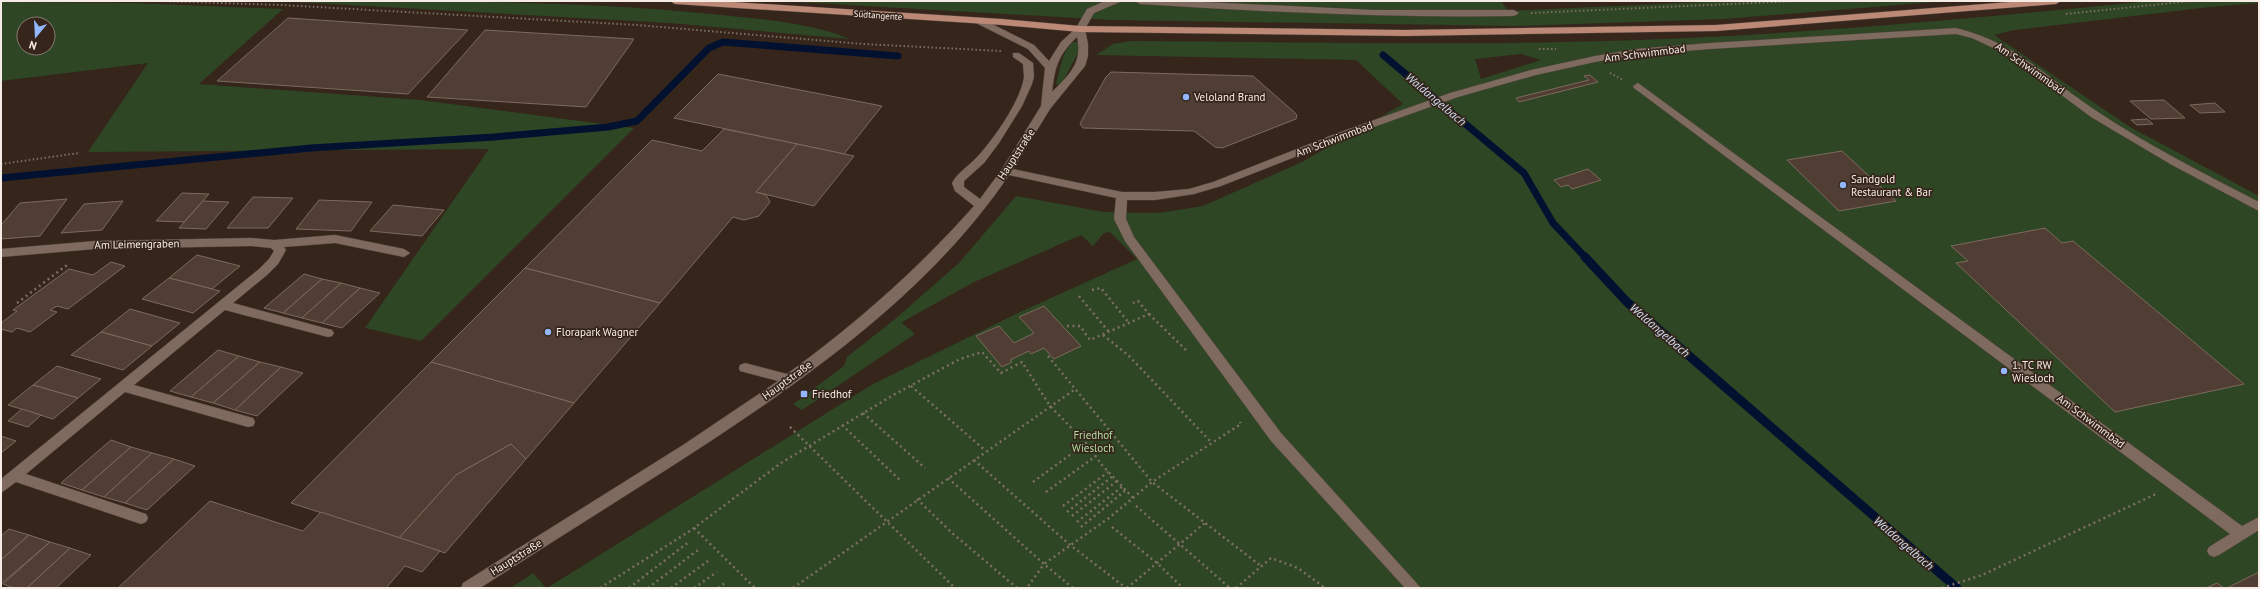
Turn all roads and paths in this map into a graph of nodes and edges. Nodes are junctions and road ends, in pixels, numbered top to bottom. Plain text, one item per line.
1 (162, 1) edge
2 (675, 1) edge
3 (1117, 1) edge
4 (1140, 1) edge
5 (1797, 1) edge
6 (1981, 1) edge
7 (2056, 1) edge
8 (2191, 1) edge
9 (1171, 2) edge
10 (1992, 4) edge
11 (1514, 13) joint
12 (2061, 15) dead end
13 (978, 21) junction
14 (1080, 29) junction
15 (1016, 55) joint
16 (1595, 59) junction
17 (1050, 68) junction
18 (1638, 86) joint
19 (1046, 105) junction
20 (79, 153) dead end
21 (1, 164) edge
22 (1006, 171) junction
23 (1122, 196) junction
24 (981, 205) junction
25 (2259, 207) edge
26 (95, 244) junction
27 (274, 244) junction
28 (1, 252) edge
29 (404, 253) dead end
30 (1092, 290) dead end
31 (1079, 296) dead end
32 (17, 303) dead end
33 (1133, 303) dead end
34 (224, 305) junction
35 (1149, 314) junction
36 (1128, 324) junction
37 (1067, 326) dead end
38 (1110, 332) junction
39 (328, 333) dead end
40 (1103, 335) junction
41 (1189, 353) dead end
42 (1048, 356) dead end
43 (745, 368) dead end
44 (790, 380) junction
45 (911, 386) junction
46 (124, 387) junction
47 (1074, 390) junction
48 (1050, 406) junction
49 (863, 413) junction
50 (1236, 418) dead end
51 (248, 422) dead end
52 (842, 425) junction
53 (790, 427) dead end
54 (1086, 443) junction
55 (1212, 443) junction
56 (809, 445) junction
57 (986, 451) junction
58 (1096, 456) junction
59 (974, 460) junction
60 (925, 468) dead end
61 (1108, 472) junction
62 (14, 476) junction
63 (1113, 476) junction
64 (948, 478) junction
65 (1117, 481) junction
66 (902, 482) dead end
67 (1033, 482) dead end
68 (1152, 482) junction
69 (2176, 485) junction
70 (1123, 486) junction
71 (1, 487) edge
72 (1126, 490) junction
73 (1046, 492) dead end
74 (1133, 498) junction
75 (917, 499) junction
76 (1063, 506) dead end
77 (1136, 506) dead end
78 (1068, 512) dead end
79 (1072, 516) dead end
80 (141, 518) dead end
81 (886, 521) junction
82 (1077, 522) dead end
83 (1205, 523) junction
84 (2259, 523) edge
85 (1081, 527) dead end
86 (1112, 527) dead end
87 (694, 528) junction
88 (2240, 533) junction
89 (690, 541) dead end
90 (1070, 544) junction
91 (1179, 544) junction
92 (698, 550) dead end
93 (2214, 551) dead end
94 (708, 561) dead end
95 (1157, 563) junction
96 (1044, 564) junction
97 (1261, 566) junction
98 (717, 572) dead end
99 (725, 583) dead end
100 (468, 588) edge
101 (600, 588) edge
102 (629, 588) edge
103 (648, 588) edge
104 (671, 588) edge
105 (694, 588) edge
106 (718, 588) edge
107 (755, 588) edge
108 (793, 588) edge
109 (955, 588) edge
110 (1017, 588) edge
111 (1026, 588) edge
112 (1073, 588) edge
113 (1126, 588) edge
114 (1183, 588) edge
115 (1230, 588) edge
116 (1236, 588) edge
117 (1326, 588) edge
118 (1414, 588) edge
119 (1942, 588) edge

1 - 15 path
2 - 13 main road, Südtangente
3 - 14 street
4 - 9 street
5 - 11 path
6 - 10 main road
7 - 10 main road, Südtangente
8 - 12 path
9 - 11 street
10 - 14 main road, Südtangente
13 - 14 main road, Südtangente
13 - 17 street
14 - 17 street, Hauptstraße
14 - 19 street, Hauptstraße
15 - 24 street
16 - 18 path
16 - 23 street, Am Schwimmbad
16 - 25 street, Am Schwimmbad
17 - 19 street, Hauptstraße
18 - 69 street, Am Schwimmbad
19 - 22 street, Hauptstraße
20 - 21 path
22 - 23 street, Am Schwimmbad
22 - 24 street, Hauptstraße
23 - 118 street
24 - 44 street, Hauptstraße
26 - 27 street, Am Leimengraben
26 - 28 street, Am Leimengraben
26 - 32 path
27 - 29 street, Am Leimengraben
27 - 34 street
30 - 36 path
31 - 38 path
33 - 35 path
34 - 39 street
34 - 46 street
35 - 36 path
35 - 41 path
36 - 38 path
37 - 40 path
38 - 40 path
40 - 55 path
42 - 47 path
43 - 44 street
44 - 100 street, Hauptstraße
45 - 48 path
45 - 49 path
45 - 57 path
46 - 51 street
46 - 62 street
47 - 48 path
47 - 68 path
48 - 54 path
48 - 57 path
49 - 52 path
49 - 60 path
50 - 55 path
52 - 56 path
52 - 66 path
53 - 56 path
54 - 58 path
54 - 67 path
55 - 68 path
56 - 81 path
56 - 87 path
57 - 59 path
58 - 61 path
58 - 73 path
59 - 64 path
59 - 90 path
61 - 63 path
61 - 76 path
62 - 71 street
62 - 80 street
63 - 65 path
63 - 78 path
64 - 75 path
64 - 96 path
65 - 70 path
65 - 79 path
68 - 74 path
68 - 83 path
69 - 88 street, Am Schwimmbad
69 - 119 path
70 - 72 path
70 - 82 path
72 - 74 path
72 - 85 path
74 - 90 path
75 - 81 path
75 - 110 path
77 - 91 path
81 - 108 path
81 - 109 path
83 - 91 path
83 - 97 path
84 - 88 street
86 - 95 path
87 - 101 path
87 - 107 path
88 - 93 street
89 - 102 path
90 - 96 path
90 - 113 path
91 - 95 path
91 - 115 path
92 - 103 path
94 - 104 path
95 - 113 path
95 - 114 path
96 - 111 path
96 - 112 path
97 - 116 path
97 - 117 path
98 - 105 path
99 - 106 path

